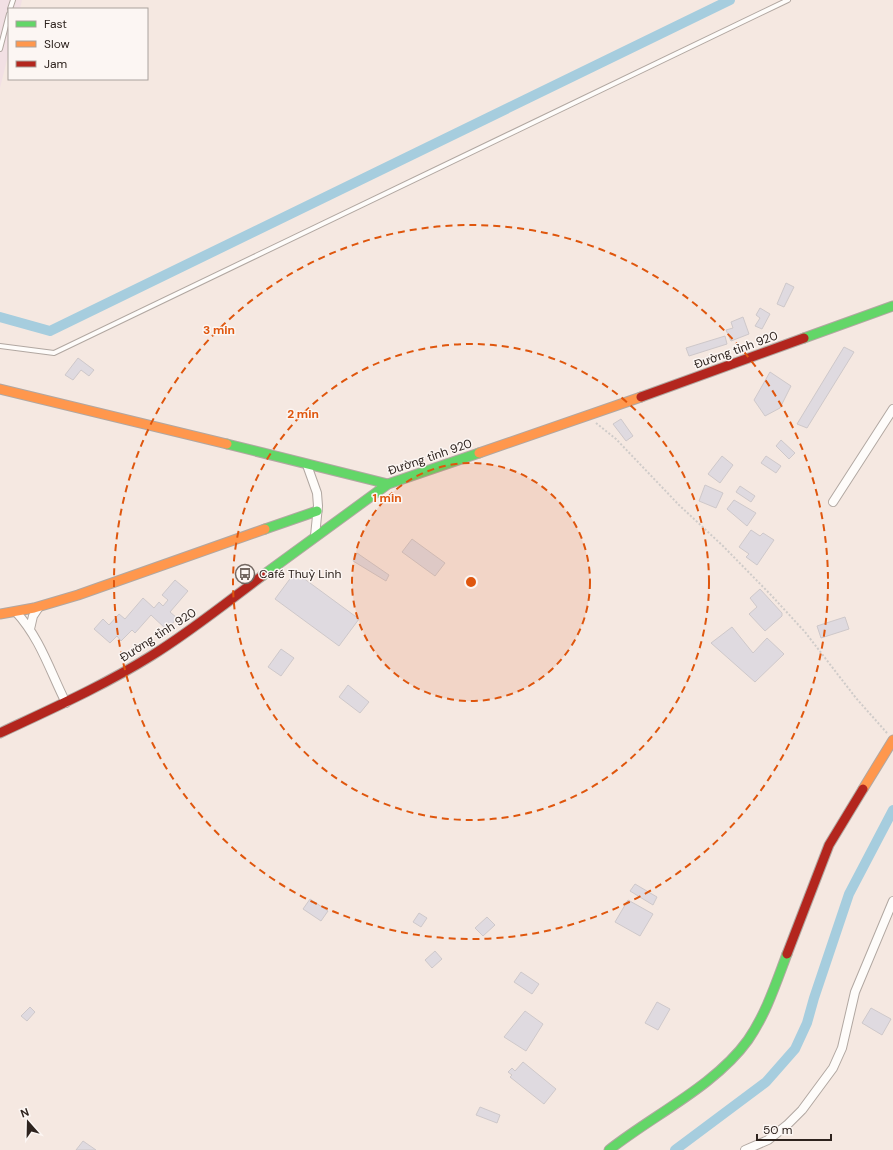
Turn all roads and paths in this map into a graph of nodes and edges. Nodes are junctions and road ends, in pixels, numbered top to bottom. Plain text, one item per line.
1 (788, 0) edge
2 (8, 18) edge
3 (0, 49) edge
4 (893, 306) edge
5 (0, 346) edge
6 (0, 389) edge
7 (893, 409) edge
8 (588, 416) junction
9 (306, 465) junction
10 (388, 484) junction
11 (833, 502) dead end
12 (317, 511) junction
13 (315, 536) junction
14 (39, 607) junction
15 (16, 612) junction
16 (0, 614) edge
17 (30, 629) junction
18 (66, 702) junction
19 (0, 733) edge
20 (890, 737) edge
21 (893, 901) edge
22 (609, 1150) edge
23 (745, 1150) edge

1 - 5 lane
2 - 3 lane
4 - 8 street, Đường tỉnh 920
6 - 9 street
7 - 11 street
8 - 10 street, Đường tỉnh 920
8 - 20 path
9 - 10 street
9 - 12 street
10 - 13 street, Đường tỉnh 920
12 - 13 street
12 - 14 street
13 - 18 street, Đường tỉnh 920
14 - 15 street
14 - 17 street
15 - 16 street
15 - 17 street
17 - 18 street
18 - 19 street, Đường tỉnh 920
20 - 22 street
21 - 23 street

